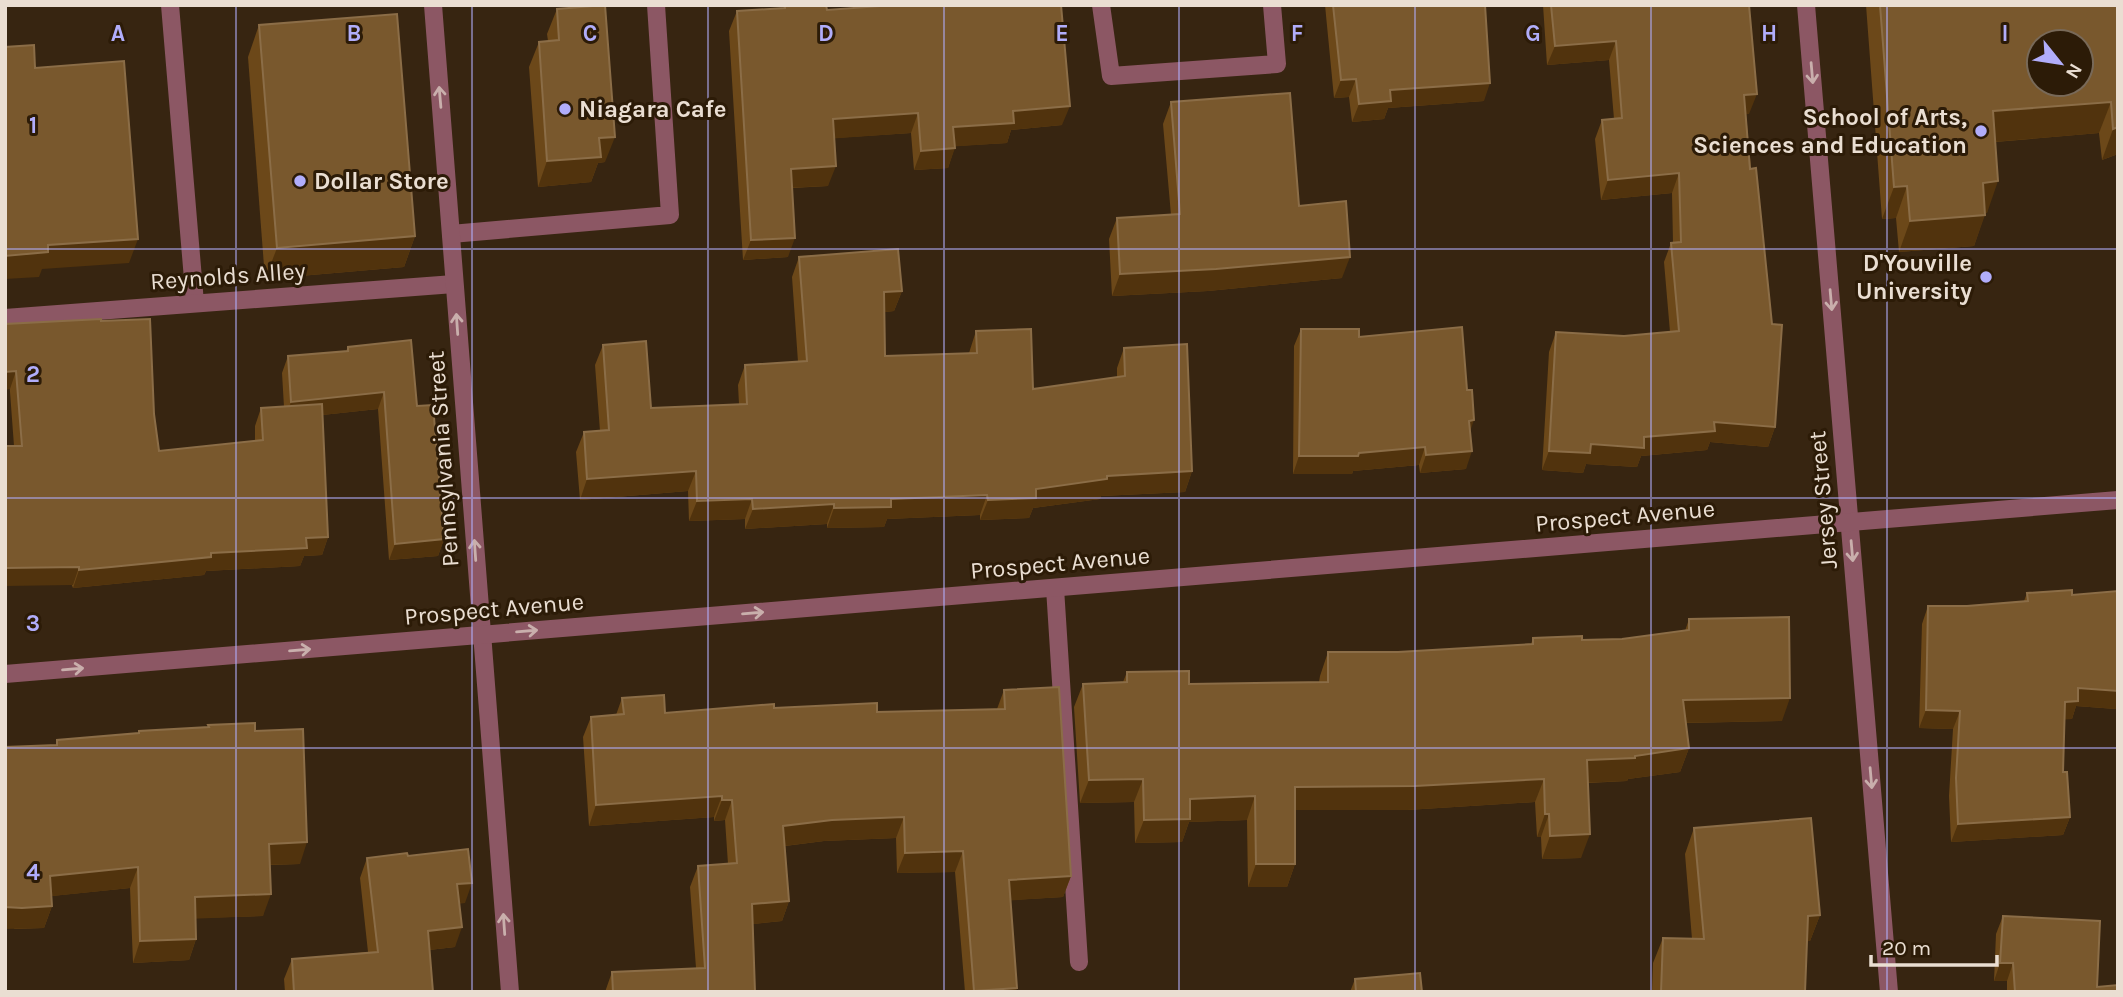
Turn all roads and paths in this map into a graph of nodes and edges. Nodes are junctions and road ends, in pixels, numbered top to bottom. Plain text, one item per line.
1 (170, 5) edge
2 (433, 5) edge
3 (656, 5) edge
4 (1101, 5) edge
5 (1272, 5) edge
6 (1806, 5) edge
7 (451, 234) junction
8 (454, 284) junction
9 (195, 303) junction
10 (5, 318) edge
11 (2118, 500) edge
12 (1849, 522) junction
13 (1055, 588) junction
14 (482, 635) junction
15 (5, 674) edge
16 (1079, 962) dead end
17 (510, 992) edge
18 (1889, 992) edge

1 - 9 street
7 -> 2 street, Pennsylvania Street
3 - 7 street
4 - 5 street
6 -> 12 street, Jersey Street
7 - 8 street, Pennsylvania Street
8 - 9 street, Reynolds Alley
14 -> 8 street, Pennsylvania Street
9 - 10 street, Reynolds Alley
11 - 12 street, Prospect Avenue
12 - 13 street, Prospect Avenue
12 -> 18 street, Jersey Street
14 -> 13 street, Prospect Avenue
13 - 16 street
15 -> 14 street, Prospect Avenue
17 -> 14 street, Pennsylvania Street

